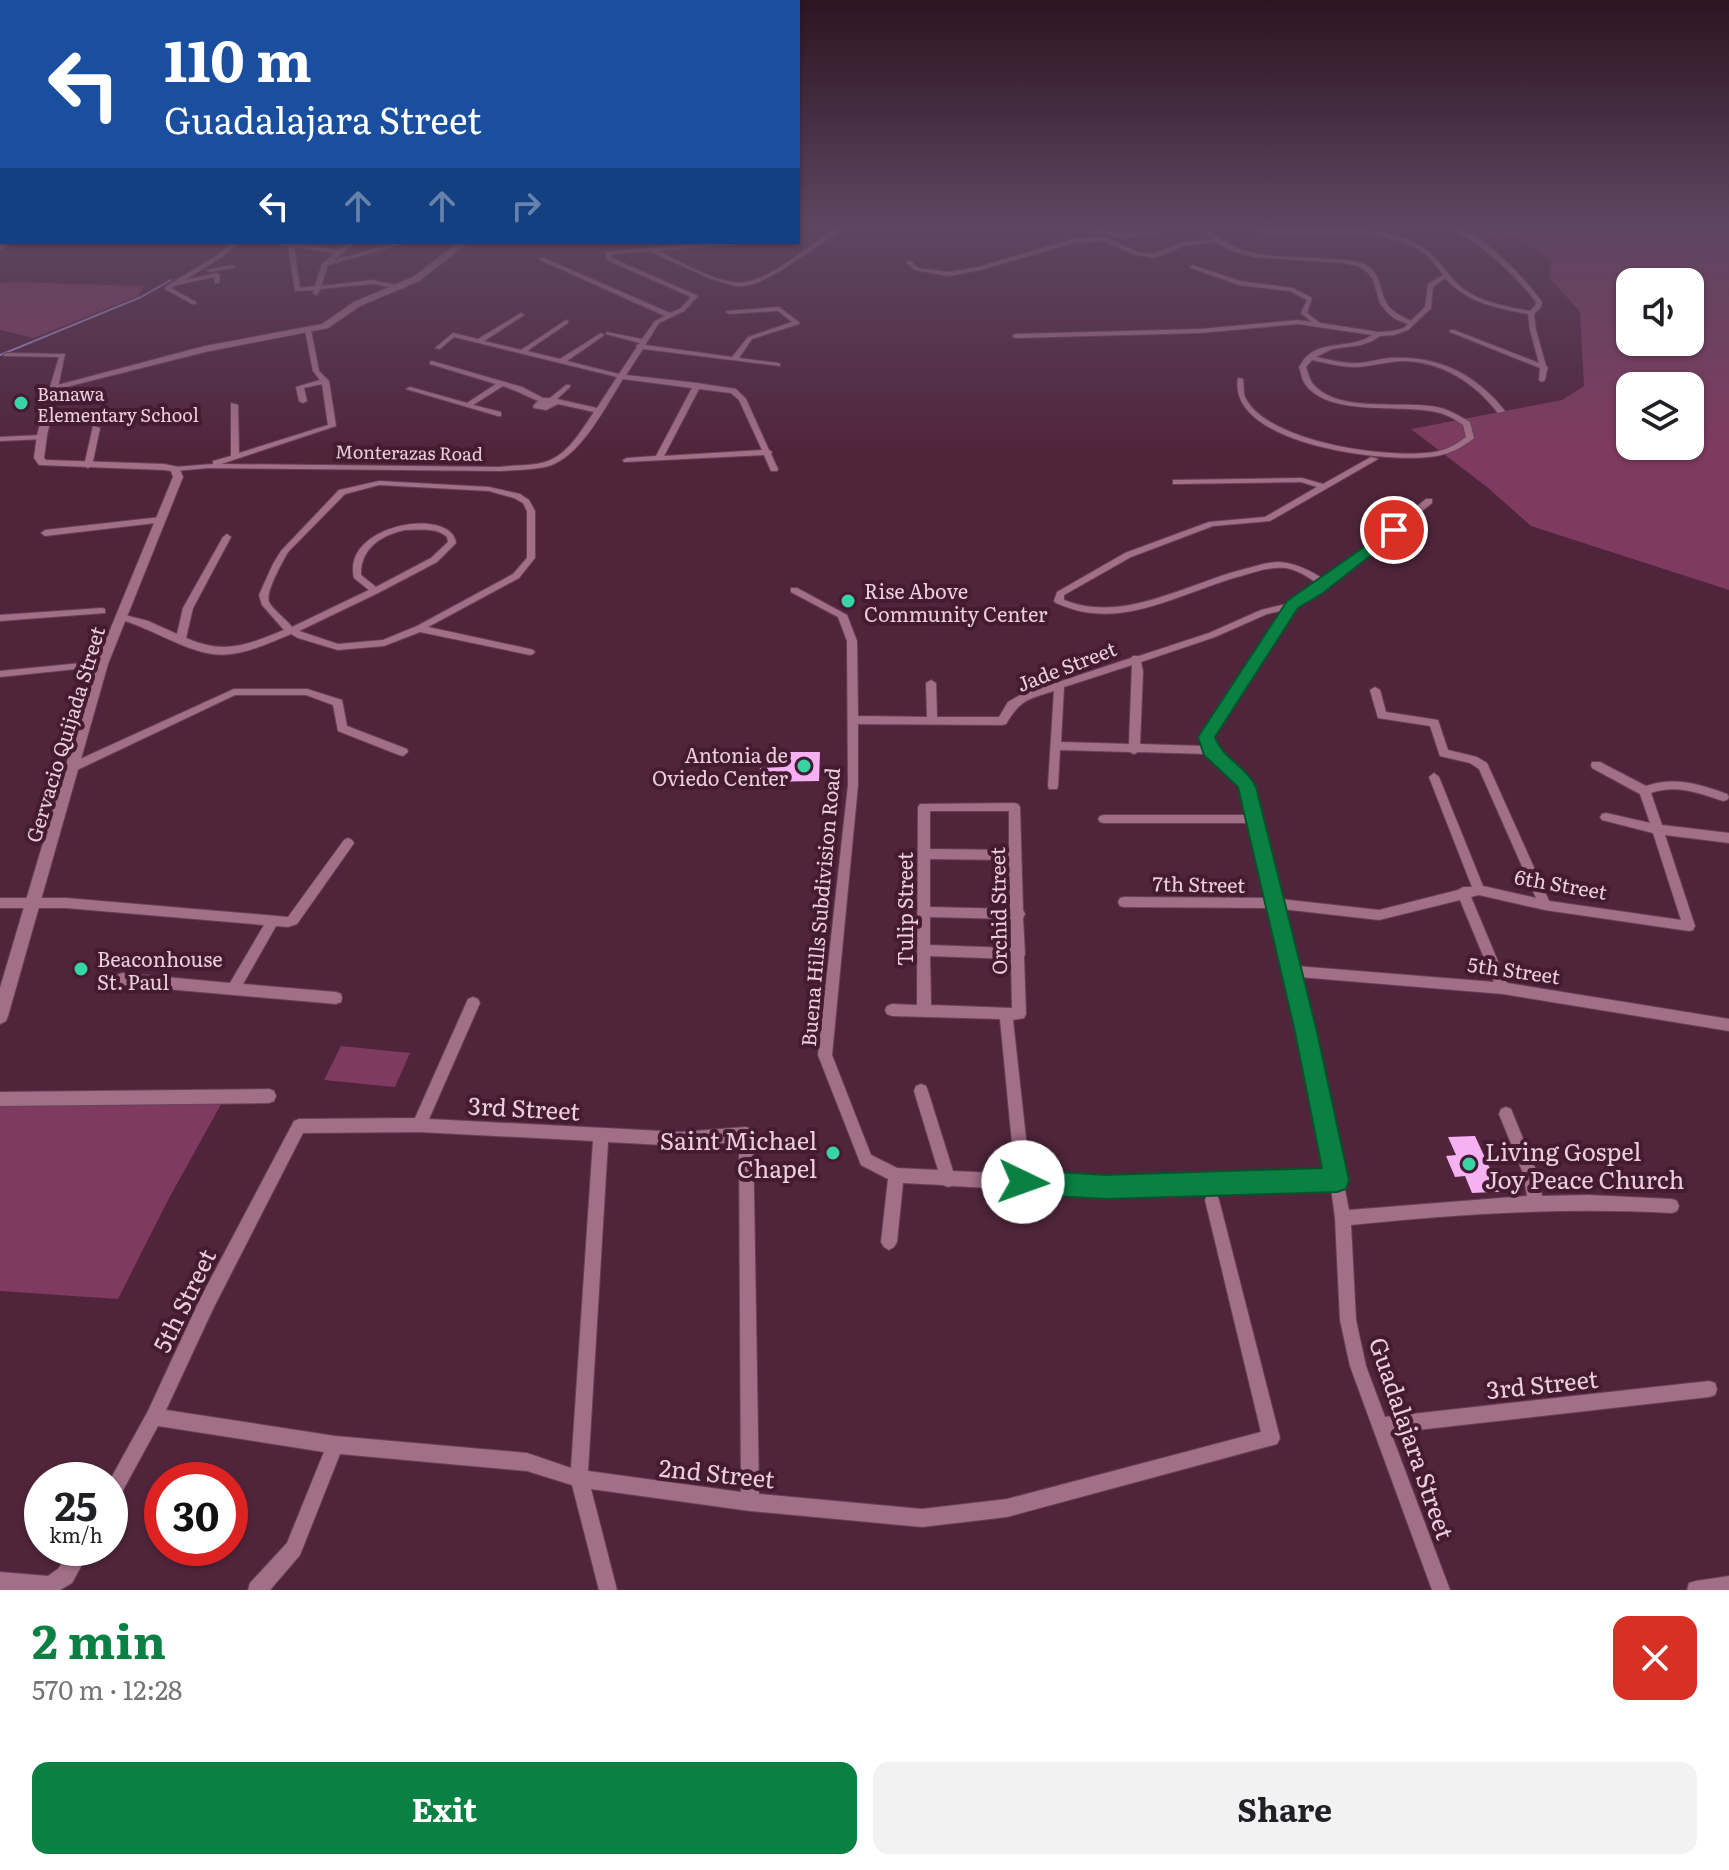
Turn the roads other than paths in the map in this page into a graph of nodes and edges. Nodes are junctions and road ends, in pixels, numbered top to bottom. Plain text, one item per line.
1 (191, 301) edge
2 (364, 301) edge
3 (637, 301) edge
4 (690, 301) edge
5 (1309, 301) edge
6 (1381, 301) edge
7 (1428, 301) edge
8 (1485, 301) edge
9 (1538, 301) edge
10 (194, 303) dead end
11 (729, 312) dead end
12 (1531, 313) junction
13 (521, 315) dead end
14 (670, 316) junction
15 (566, 322) dead end
16 (1317, 323) junction
17 (1413, 324) junction
18 (308, 330) junction
19 (1452, 331) dead end
20 (1378, 334) junction
21 (1015, 336) dead end
22 (481, 340) junction
23 (640, 344) junction
24 (438, 348) dead end
25 (523, 351) junction
26 (6, 355) dead end
27 (1309, 357) junction
28 (734, 359) junction
29 (562, 361) junction
30 (432, 363) dead end
31 (778, 365) dead end
32 (1545, 368) junction
33 (620, 376) junction
34 (1240, 379) dead end
35 (1542, 380) dead end
36 (325, 381) junction
37 (502, 384) junction
38 (697, 385) junction
39 (568, 386) dead end
40 (54, 387) junction
41 (410, 389) dead end
42 (303, 401) dead end
43 (553, 401) junction
44 (234, 405) dead end
45 (468, 405) junction
46 (542, 405) junction
47 (1501, 411) dead end
48 (596, 412) junction
49 (531, 413) dead end
50 (498, 414) dead end
51 (96, 428) dead end
52 (41, 437) junction
53 (0, 439) edge
54 (768, 452) junction
55 (235, 457) junction
56 (659, 458) junction
57 (1374, 459) dead end
58 (627, 460) dead end
59 (88, 466) junction
60 (208, 466) junction
61 (175, 469) junction
62 (774, 469) dead end
63 (1176, 482) dead end
64 (1321, 486) junction
65 (1429, 501) dead end
66 (161, 520) junction
67 (45, 533) dead end
68 (227, 537) dead end
69 (1324, 584) junction
70 (794, 590) dead end
71 (375, 591) junction
72 (1293, 605) junction
73 (102, 611) dead end
74 (121, 617) junction
75 (0, 618) edge
76 (420, 628) junction
77 (289, 629) junction
78 (181, 638) junction
79 (530, 652) dead end
80 (1136, 658) junction
81 (102, 664) junction
82 (0, 674) edge
83 (931, 683) dead end
84 (1059, 686) junction
85 (1375, 690) dead end
86 (852, 720) junction
87 (932, 720) junction
88 (1056, 746) junction
89 (1134, 750) junction
90 (1211, 750) junction
91 (403, 752) dead end
92 (1596, 765) dead end
93 (71, 768) junction
94 (1434, 777) dead end
95 (1053, 786) dead end
96 (1651, 788) junction
97 (1723, 797) dead end
98 (924, 807) joint
99 (1606, 817) dead end
100 (1104, 819) dead end
101 (1255, 819) junction
102 (1655, 829) junction
103 (1729, 838) edge
104 (348, 843) dead end
105 (924, 854) junction
106 (1016, 855) junction
107 (1479, 890) junction
108 (1463, 892) junction
109 (1124, 902) dead end
110 (0, 903) edge
111 (1274, 903) junction
112 (33, 904) junction
113 (1545, 905) junction
114 (924, 912) junction
115 (1019, 914) junction
116 (272, 922) junction
117 (924, 950) junction
118 (1019, 954) junction
119 (1292, 971) junction
120 (122, 979) dead end
121 (234, 988) junction
122 (1503, 988) junction
123 (336, 998) dead end
124 (473, 1003) dead end
125 (892, 1010) dead end
126 (924, 1011) junction
127 (1012, 1013) junction
128 (0, 1016) edge
129 (1729, 1025) edge
130 (921, 1091) dead end
131 (269, 1096) dead end
132 (0, 1099) edge
133 (1506, 1114) dead end
134 (419, 1125) junction
135 (299, 1126) joint
136 (601, 1136) junction
137 (896, 1175) junction
138 (948, 1180) junction
139 (1337, 1180) junction
140 (1023, 1182) junction
141 (1212, 1200) dead end
142 (1536, 1202) junction
143 (1672, 1206) dead end
144 (1343, 1218) junction
145 (889, 1242) dead end
146 (1709, 1389) dead end
147 (154, 1417) junction
148 (1380, 1426) junction
149 (335, 1445) junction
150 (128, 1464) edge
151 (579, 1479) junction
152 (750, 1502) junction
153 (71, 1566) edge
154 (0, 1581) edge
155 (1729, 1585) edge
156 (257, 1590) edge
157 (608, 1590) edge
158 (1441, 1590) edge
159 (1702, 1590) edge

1 - 10 street
2 - 18 street
3 - 14 street
4 - 14 street, Monterazas Road
5 - 16 street
6 - 17 street
7 - 17 street
8 - 12 street
9 - 12 street
11 - 28 street
12 - 32 street
13 - 22 street
14 - 23 street, Monterazas Road
15 - 25 street
16 - 20 street
16 - 21 street
17 - 20 street
18 - 36 street
18 - 40 street
19 - 32 street
20 - 27 street
22 - 24 street
22 - 25 street
23 - 28 street
23 - 29 street
23 - 33 street, Monterazas Road
25 - 29 street
26 - 40 street
27 - 34 street
27 - 47 street
28 - 31 street
29 - 33 street
30 - 37 street
32 - 35 street
33 - 38 street
33 - 48 street, Monterazas Road
36 - 42 street
36 - 55 street
37 - 45 street
37 - 46 street
38 - 54 street
38 - 56 street
39 - 43 street
40 - 52 street
41 - 45 street
43 - 46 street
43 - 48 street
44 - 55 street
45 - 50 street
46 - 48 street
46 - 49 street
48 - 60 street, Monterazas Road
51 - 59 street
52 - 53 street
52 - 59 street
54 - 56 street
54 - 62 street
55 - 60 street
56 - 58 street
57 - 64 street
59 - 61 street
60 - 61 street, Monterazas Road
61 - 66 street, Gervacio Quijada Street
63 - 64 street
64 - 69 street
65 - 69 street
66 - 67 street
66 - 74 street, Gervacio Quijada Street
68 - 78 street
69 - 72 street
70 - 86 street, Buena Hills Subdivision Road
71 - 71 street
71 - 77 street
72 - 80 street, Jade Street
72 - 90 street
73 - 75 street
74 - 78 street
74 - 81 street, Gervacio Quijada Street
76 - 77 street
76 - 77 street
76 - 79 street
77 - 78 street
80 - 84 street, Jade Street
80 - 89 street
81 - 82 street
81 - 93 street, Gervacio Quijada Street
83 - 87 street
84 - 87 street, Jade Street
84 - 88 street
85 - 113 street
86 - 87 street, Jade Street
86 - 137 street, Buena Hills Subdivision Road
88 - 89 street
88 - 95 street
89 - 90 street
90 - 101 street, Guadalajara Street
91 - 93 street
92 - 96 street
93 - 112 street, Gervacio Quijada Street
94 - 107 street
96 - 97 street
96 - 102 street, 6th Street
98 - 105 street, Tulip Street
98 - 106 street, Orchid Street
99 - 102 street
100 - 101 street
101 - 111 street, Guadalajara Street
102 - 103 street
102 - 113 street, 6th Street
104 - 116 street
105 - 106 street
105 - 114 street, Tulip Street
106 - 115 street, Orchid Street
107 - 108 street, 6th Street
107 - 113 street, 6th Street
108 - 111 street, 6th Street
108 - 122 street
109 - 111 street, 7th Street
110 - 112 street
111 - 119 street, Guadalajara Street
112 - 116 street
112 - 128 street, Gervacio Quijada Street
114 - 115 street
114 - 117 street, Tulip Street
115 - 118 street, Orchid Street
116 - 121 street
117 - 118 street
117 - 126 street, Tulip Street
118 - 127 street, Orchid Street
119 - 122 street, 5th Street
119 - 139 street, Guadalajara Street
120 - 121 street
121 - 123 street
122 - 129 street, 5th Street
124 - 134 street
125 - 126 street
126 - 127 street
127 - 140 street, Orchid Street
130 - 138 street
131 - 132 street
133 - 142 street
134 - 135 street, 3rd Street
134 - 136 street, 3rd Street
135 - 147 street, 5th Street
136 - 151 street
136 - 152 street, 3rd Street
137 - 138 street, Buena Hills Subdivision Road
137 - 145 street
138 - 140 street, Buena Hills Subdivision Road
139 - 140 street, Buena Hills Subdivision Road
139 - 144 street, Guadalajara Street
141 - 152 street, 2nd Street
142 - 143 street
142 - 144 street
144 - 148 street, Guadalajara Street
146 - 148 street, 3rd Street
147 - 149 street, 2nd Street
147 - 150 street, 5th Street
148 - 158 street, Guadalajara Street
149 - 151 street, 2nd Street
149 - 156 street
151 - 152 street, 2nd Street
151 - 157 street
153 - 154 street
155 - 159 street

